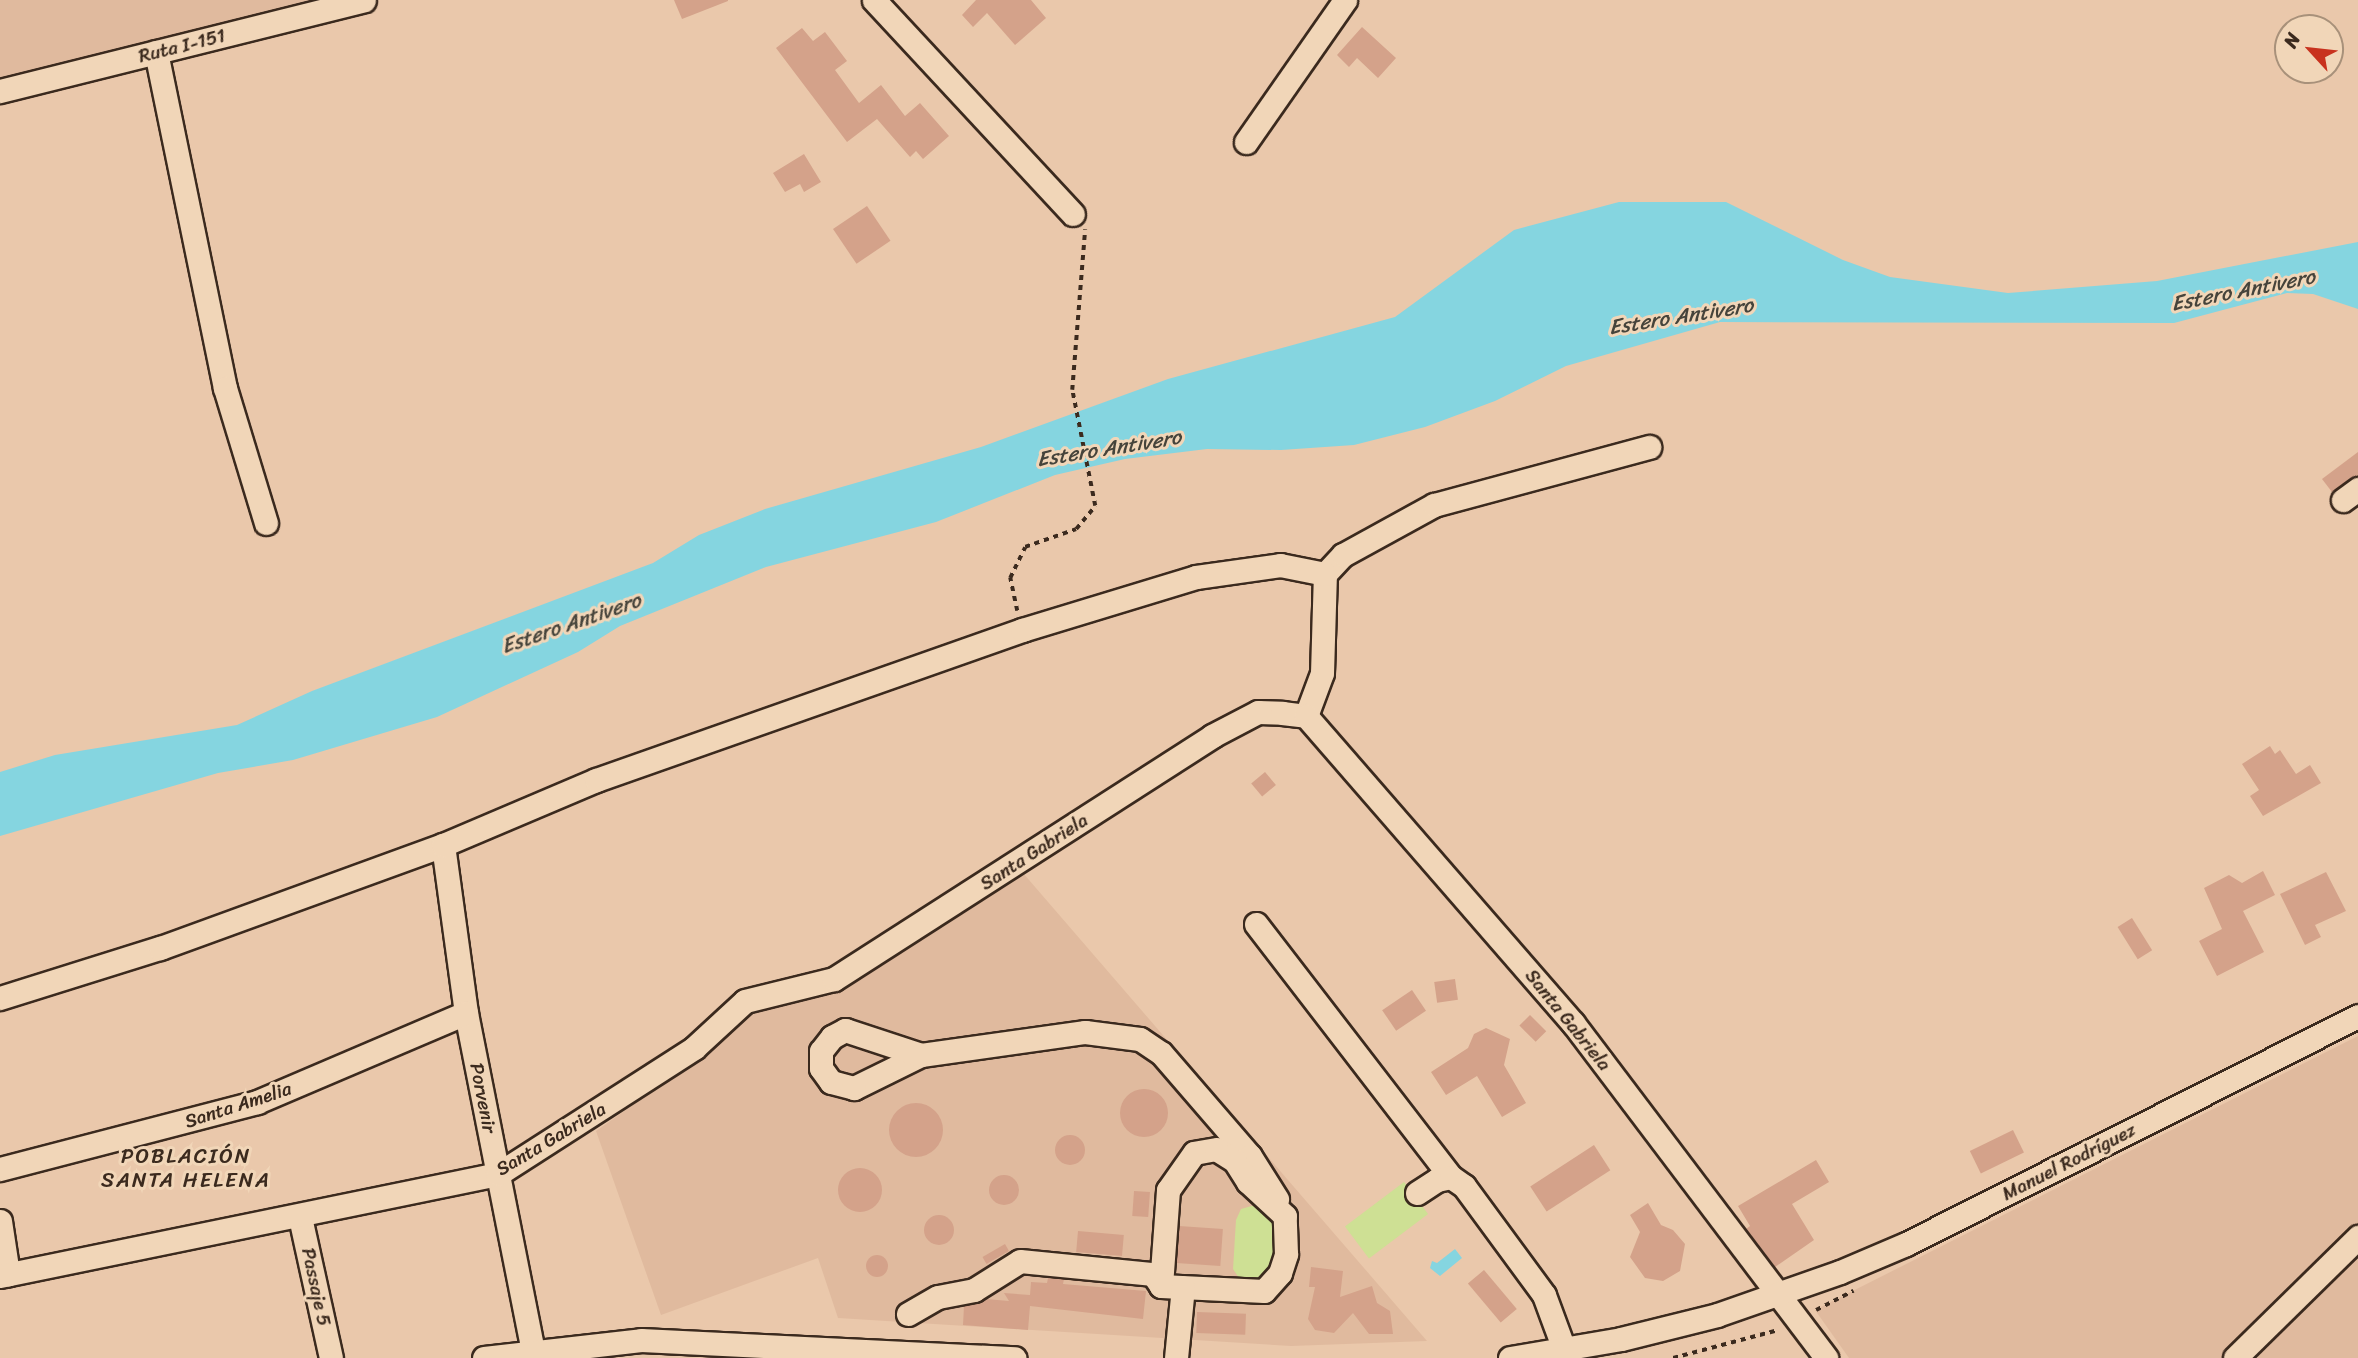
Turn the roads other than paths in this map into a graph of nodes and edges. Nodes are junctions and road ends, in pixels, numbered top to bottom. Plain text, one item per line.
1 (363, 0) edge
2 (874, 0) edge
3 (1345, 0) edge
4 (156, 52) junction
5 (0, 91) edge
6 (1246, 142) dead end
7 (1073, 215) road end
8 (1649, 447) dead end
9 (266, 523) dead end
10 (1325, 574) junction
11 (1306, 716) junction
12 (443, 845) junction
13 (1256, 924) dead end
14 (0, 998) edge
15 (466, 1013) junction
16 (2358, 1017) edge
17 (921, 1055) dead end
18 (0, 1169) edge
19 (498, 1174) junction
20 (1451, 1177) junction
21 (1417, 1194) dead end
22 (1284, 1216) junction
23 (300, 1217) junction
24 (0, 1221) edge
25 (2358, 1237) edge
26 (4, 1275) edge
27 (1172, 1286) junction
28 (1774, 1296) junction
29 (908, 1314) dead end
30 (1563, 1349) junction
31 (533, 1350) junction
32 (580, 1352) edge
33 (331, 1358) edge
34 (484, 1358) edge
35 (1015, 1358) edge
36 (1176, 1358) edge
37 (1510, 1358) edge
38 (1825, 1358) edge
39 (2235, 1358) edge

1 - 4 street, Ruta I-151
2 - 7 street
3 - 6 street
4 - 5 street, Ruta I-151
4 - 9 street
8 - 10 street
10 - 11 street
10 - 12 street
11 - 19 street, Santa Gabriela
11 - 28 street, Santa Gabriela
12 - 14 street
12 - 15 street, Porvenir
13 - 20 street
15 - 18 street, Santa Amelia
15 - 19 street, Porvenir
16 - 28 street, Manuel Rodríguez
17 - 22 street
19 - 23 street, Santa Gabriela
19 - 31 street, Porvenir
20 - 21 street
20 - 30 street
22 - 27 street
22 - 27 street
23 - 26 street, Santa Gabriela
23 - 33 street, Passaje 5
24 - 26 street
25 - 39 street
27 - 29 street
27 - 36 street
28 - 30 street, Manuel Rodríguez
28 - 38 street, Santa Gabriela
30 - 37 street, Manuel Rodríguez
31 - 32 street
31 - 34 street
32 - 35 street

